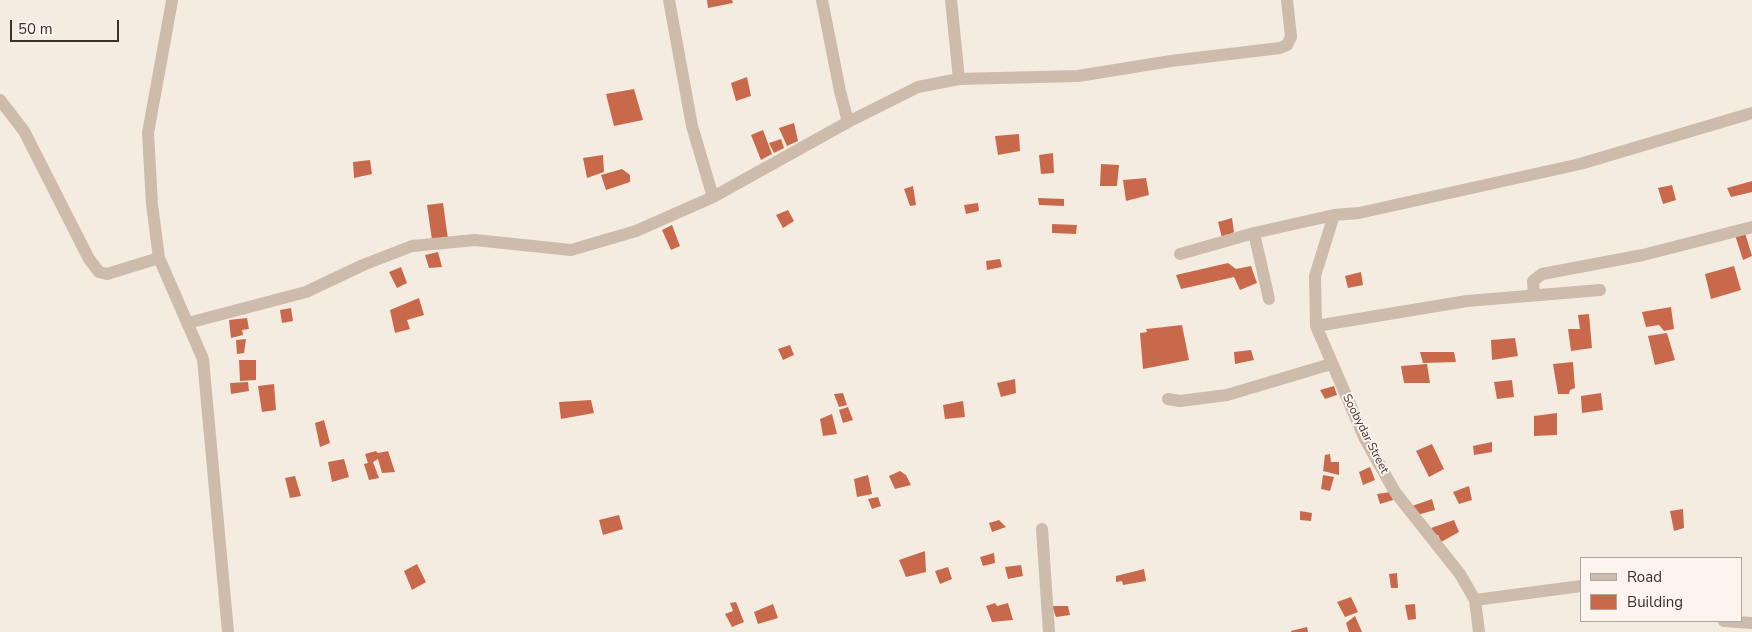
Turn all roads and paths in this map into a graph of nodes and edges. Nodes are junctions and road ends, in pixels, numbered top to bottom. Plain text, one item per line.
1 (669, 0) edge
2 (822, 0) edge
3 (951, 0) edge
4 (1288, 0) edge
5 (172, 1) edge
6 (959, 79) junction
7 (0, 100) edge
8 (1752, 113) edge
9 (848, 122) junction
10 (712, 197) junction
11 (1334, 215) junction
12 (1752, 227) edge
13 (1254, 233) junction
14 (1180, 254) dead end
15 (159, 258) junction
16 (1600, 290) dead end
17 (1534, 295) junction
18 (1269, 299) dead end
19 (188, 323) junction
20 (1316, 326) junction
21 (1331, 364) junction
22 (1168, 399) dead end
23 (1042, 529) dead end
24 (1580, 586) edge
25 (1475, 600) junction
26 (1738, 622) edge
27 (1752, 623) edge
28 (228, 632) edge
29 (1049, 632) edge
30 (1479, 632) edge

1 - 10 street
2 - 9 street
3 - 6 street
4 - 6 street
5 - 15 street
6 - 9 street
7 - 15 street
8 - 11 street
9 - 10 street
10 - 19 street
11 - 13 street
11 - 20 street, Soobydar Street
12 - 17 street
13 - 14 street
13 - 18 street
15 - 19 street
16 - 17 street
17 - 20 street
19 - 28 street
20 - 21 street, Soobydar Street
21 - 22 street
21 - 25 street, Soobydar Street
23 - 29 street
24 - 25 street
25 - 30 street, Soobydar Street
26 - 27 street

